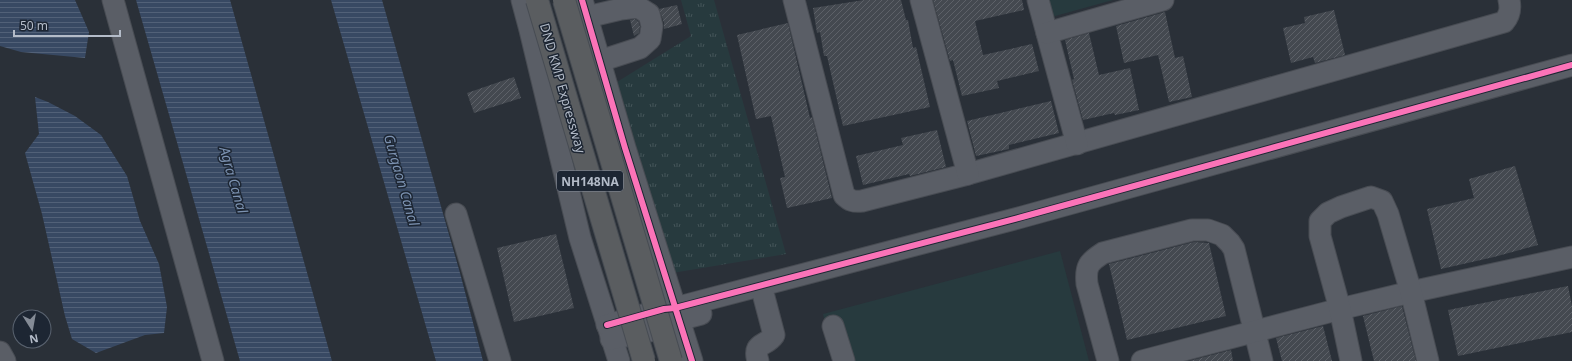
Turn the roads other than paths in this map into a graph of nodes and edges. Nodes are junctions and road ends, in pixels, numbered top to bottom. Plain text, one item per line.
1 (113, 0) edge
2 (522, 0) edge
3 (537, 0) edge
4 (564, 0) edge
5 (794, 0) edge
6 (921, 0) edge
7 (1038, 0) edge
8 (1163, 0) edge
9 (1509, 0) edge
10 (584, 9) edge
11 (1047, 33) junction
12 (600, 61) junction
13 (1572, 65) edge
14 (1572, 77) edge
15 (1077, 144) junction
16 (968, 174) junction
17 (456, 214) dead end
18 (1572, 257) edge
19 (1411, 292) junction
20 (764, 297) junction
21 (1340, 309) junction
22 (676, 314) junction
23 (833, 326) dead end
24 (1254, 331) junction
25 (609, 332) junction
26 (0, 352) edge
27 (5, 361) edge
28 (213, 361) edge
29 (500, 361) edge
30 (618, 361) edge
31 (644, 361) edge
32 (671, 361) edge
33 (692, 361) edge
34 (758, 361) edge
35 (844, 361) edge
36 (1108, 361) edge
37 (1142, 361) edge
38 (1262, 361) edge
39 (1351, 361) edge
40 (1428, 361) edge

1 - 28 street
2 - 25 street
3 - 31 highway, DND KMP Expressway / NH148NA, bridge
4 - 32 highway, DND KMP Expressway / NH148NA, bridge
5 - 16 street
6 - 16 street
7 - 11 street
8 - 11 street
9 - 15 street
10 - 12 street
10 - 12 street
11 - 15 street
12 - 22 street
13 - 22 street
14 - 20 street
15 - 16 street
17 - 29 street
18 - 19 street
19 - 21 street
19 - 21 street
19 - 40 street
20 - 22 street
20 - 34 street
21 - 24 street
21 - 39 street
22 - 25 street
22 - 33 street
23 - 35 street
24 - 36 street
24 - 37 street
24 - 38 street
25 - 30 street
26 - 27 street

